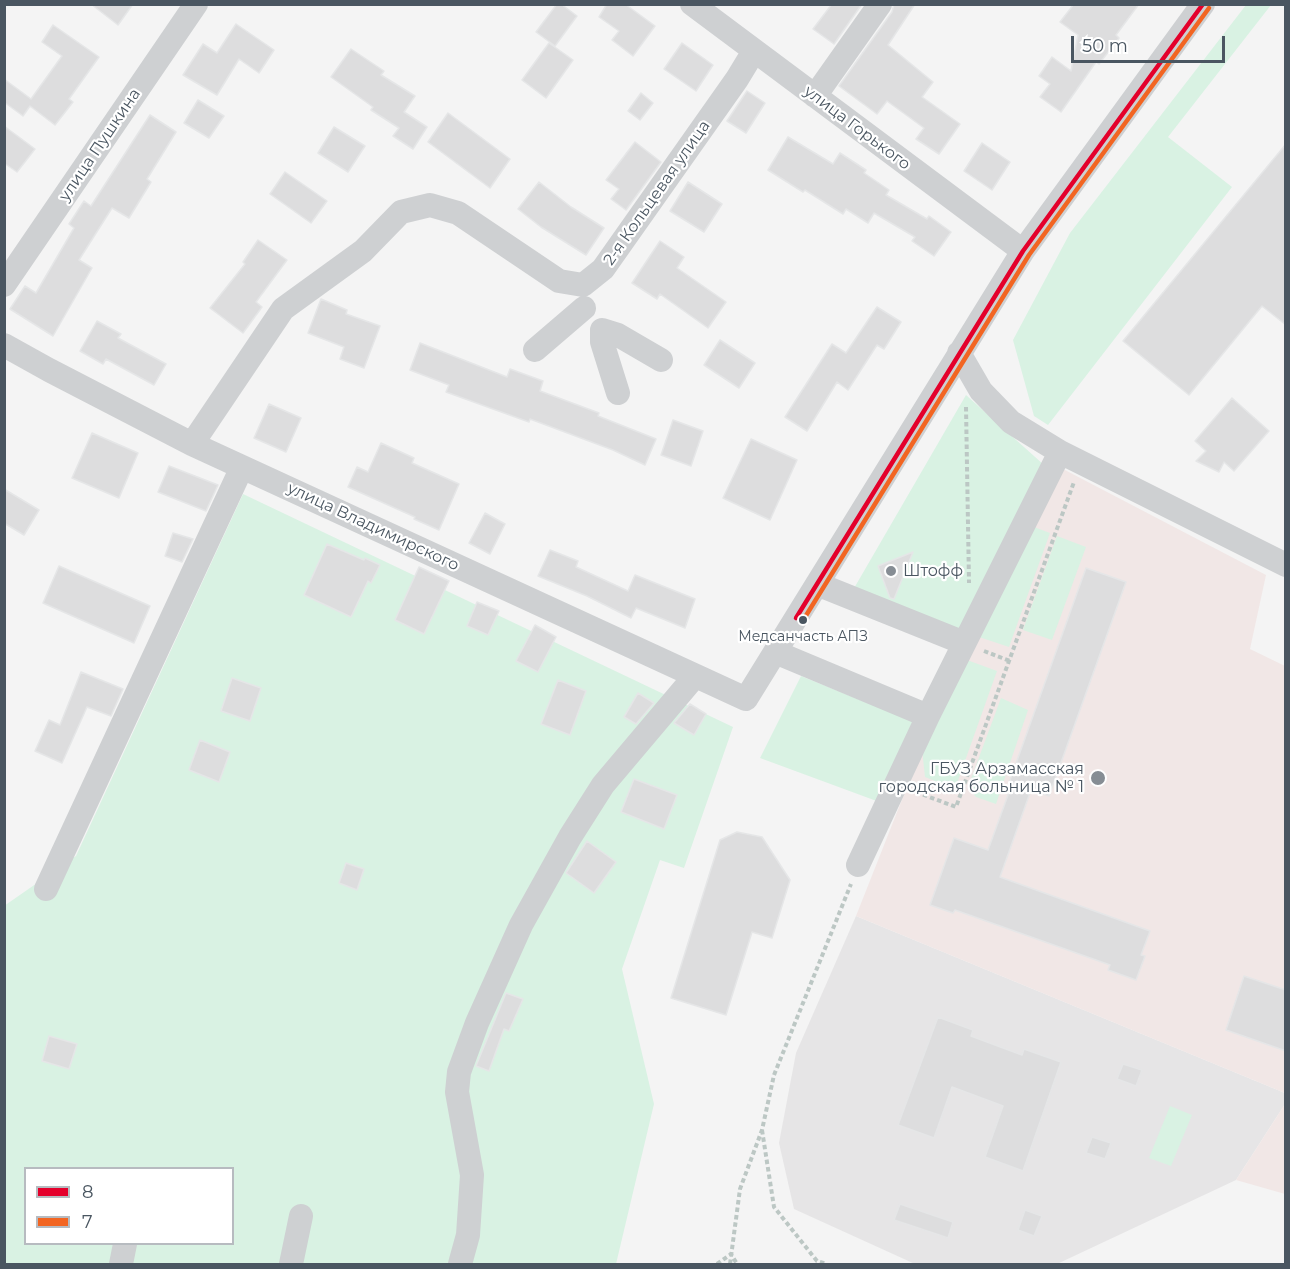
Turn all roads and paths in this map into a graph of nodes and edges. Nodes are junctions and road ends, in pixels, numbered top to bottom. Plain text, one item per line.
1 (196, 4) edge
2 (692, 4) edge
3 (880, 4) edge
4 (1203, 4) edge
5 (754, 51) junction
6 (815, 96) junction
7 (1023, 251) junction
8 (4, 285) edge
9 (584, 297) junction
10 (602, 330) junction
11 (4, 345) edge
12 (535, 350) dead end
13 (959, 353) junction
14 (661, 360) dead end
15 (975, 380) junction
16 (618, 393) dead end
17 (192, 444) junction
18 (1070, 457) junction
19 (242, 467) junction
20 (1286, 565) edge
21 (817, 584) junction
22 (969, 584) dead end
23 (964, 644) junction
24 (775, 652) junction
25 (695, 676) junction
26 (928, 716) junction
27 (896, 784) junction
28 (858, 865) joint
29 (46, 889) dead end
30 (762, 1130) junction
31 (301, 1216) dead end
32 (125, 1245) edge
33 (731, 1254) junction
34 (121, 1264) edge
35 (291, 1264) edge
36 (460, 1264) edge
37 (717, 1264) edge
38 (730, 1264) edge
39 (737, 1264) edge
40 (827, 1264) edge

1 - 8 street, улица Пушкина
2 - 5 street, улица Горького
3 - 6 street
4 - 7 street
5 - 6 street, улица Горького
5 - 9 street, 2-я Кольцевая улица
6 - 7 street, улица Горького
7 - 13 street
9 - 10 street
9 - 12 street, 2-я Кольцевая улица
9 - 17 street
10 - 14 street
10 - 16 street
11 - 17 street, улица Владимирского
13 - 15 street
13 - 21 street
15 - 18 street
15 - 22 path
17 - 19 street, улица Владимирского
18 - 20 street
18 - 23 street
18 - 27 path
19 - 25 street, улица Владимирского
19 - 29 street
21 - 23 street
21 - 24 street
23 - 26 street
24 - 25 street, улица Владимирского
24 - 26 street
25 - 36 street
26 - 27 street
27 - 28 street
28 - 30 path
30 - 33 path
30 - 40 path
31 - 35 street
32 - 34 street
33 - 37 path
33 - 38 path
33 - 39 path

